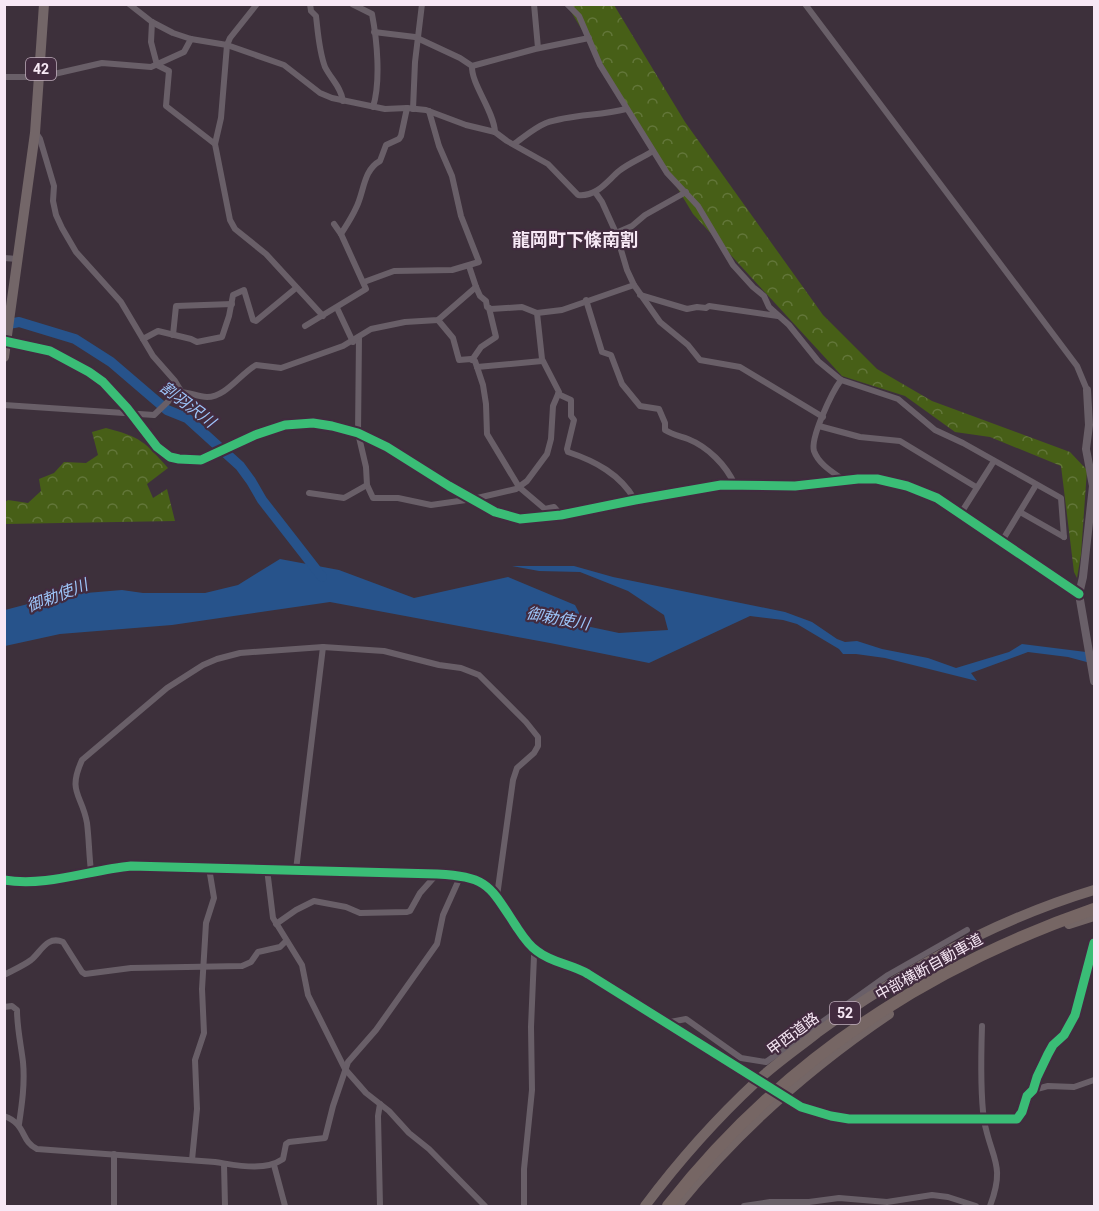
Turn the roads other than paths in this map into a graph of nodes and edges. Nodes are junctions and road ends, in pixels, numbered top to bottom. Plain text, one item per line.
1 (44, 4) edge
2 (129, 4) edge
3 (257, 4) edge
4 (310, 4) edge
5 (352, 4) edge
6 (422, 4) edge
7 (534, 4) edge
8 (567, 4) edge
9 (805, 4) edge
10 (152, 22) junction
11 (374, 32) junction
12 (590, 38) junction
13 (191, 39) junction
14 (419, 39) junction
15 (227, 45) junction
16 (538, 48) junction
17 (156, 65) junction
18 (472, 66) junction
19 (4, 77) edge
20 (41, 77) junction
21 (343, 100) junction
22 (373, 107) junction
23 (410, 108) junction
24 (626, 109) junction
25 (429, 111) junction
26 (495, 132) junction
27 (35, 133) junction
28 (215, 144) junction
29 (514, 144) junction
30 (653, 151) junction
31 (595, 192) junction
32 (686, 192) junction
33 (334, 224) dead end
34 (616, 233) junction
35 (341, 234) junction
36 (4, 258) edge
37 (18, 259) junction
38 (469, 266) junction
39 (363, 282) junction
40 (634, 285) junction
41 (476, 287) junction
42 (296, 288) junction
43 (640, 295) junction
44 (586, 300) junction
45 (232, 303) junction
46 (336, 308) junction
47 (489, 308) junction
48 (537, 313) junction
49 (323, 316) junction
50 (778, 316) junction
51 (438, 320) junction
52 (305, 326) dead end
53 (173, 335) junction
54 (359, 337) junction
55 (143, 339) junction
56 (6, 341) edge
57 (353, 342) junction
58 (4, 357) edge
59 (472, 360) junction
60 (542, 361) junction
61 (477, 367) junction
62 (841, 380) junction
63 (1086, 390) joint
64 (181, 391) junction
65 (558, 394) junction
66 (4, 405) edge
67 (132, 415) junction
68 (823, 417) junction
69 (1092, 424) edge
70 (819, 426) junction
71 (358, 433) junction
72 (994, 461) junction
73 (845, 481) junction
74 (368, 485) junction
75 (735, 485) junction
76 (1036, 485) junction
77 (519, 487) junction
78 (976, 487) junction
79 (309, 493) dead end
80 (473, 499) junction
81 (635, 500) junction
82 (1020, 512) junction
83 (961, 513) junction
84 (561, 515) junction
85 (1002, 541) junction
86 (1079, 594) junction
87 (323, 647) junction
88 (1095, 681) edge
89 (209, 868) junction
90 (267, 869) junction
91 (296, 870) junction
92 (91, 871) junction
93 (436, 874) junction
94 (460, 875) junction
95 (4, 880) edge
96 (1095, 890) edge
97 (497, 896) junction
98 (1095, 909) edge
99 (1095, 916) edge
100 (276, 924) junction
101 (966, 930) dead end
102 (286, 941) junction
103 (1095, 943) edge
104 (537, 951) junction
105 (203, 968) junction
106 (4, 975) edge
107 (4, 1007) edge
108 (665, 1024) junction
109 (982, 1026) dead end
110 (345, 1069) junction
111 (758, 1080) junction
112 (1095, 1080) edge
113 (1033, 1090) junction
114 (782, 1095) junction
115 (380, 1104) junction
116 (4, 1116) edge
117 (984, 1119) junction
118 (19, 1124) junction
119 (114, 1154) junction
120 (192, 1160) junction
121 (224, 1164) junction
122 (274, 1165) junction
123 (809, 1204) edge
124 (114, 1206) edge
125 (225, 1206) edge
126 (285, 1206) edge
127 (380, 1206) edge
128 (485, 1206) edge
129 (524, 1206) edge
130 (645, 1206) edge
131 (668, 1206) edge
132 (677, 1206) edge
133 (744, 1206) edge
134 (976, 1206) edge
135 (990, 1206) edge

1 - 20 main road, 42
2 - 10 street
3 - 15 street
4 - 21 street
5 - 11 street
6 - 14 street
7 - 16 street
8 - 12 street
9 - 63 street
10 - 13 street
10 - 17 street
11 - 14 street
11 - 22 street
12 - 16 street
12 - 24 street
13 - 15 street
13 - 17 street
14 - 18 street
14 - 23 street
15 - 21 street
15 - 28 street
16 - 18 street
17 - 20 street
17 - 28 street
18 - 26 street
19 - 20 street
20 - 27 main road, 42
21 - 22 street
22 - 23 street
23 - 25 street
23 - 35 street
24 - 29 street
24 - 30 street
25 - 26 street
25 - 38 street
26 - 29 street
27 - 37 main road, 42
27 - 55 street
28 - 42 street
29 - 31 street
30 - 31 street
30 - 32 street
31 - 34 street
32 - 34 street
32 - 50 street
33 - 35 street
34 - 40 street
35 - 39 street
36 - 37 street
37 - 56 main road, 42
38 - 39 street
38 - 41 street
39 - 46 street
40 - 43 street
40 - 44 street
41 - 47 street
41 - 51 street
42 - 45 street
42 - 49 street
43 - 50 street
43 - 68 street
44 - 48 street
44 - 75 street
45 - 53 street
45 - 53 street
46 - 49 street
46 - 57 street
47 - 48 street
47 - 59 street
48 - 60 street
49 - 52 street
50 - 62 street
51 - 54 street
51 - 59 street
53 - 55 street
54 - 57 street
54 - 71 street
55 - 64 street
56 - 58 main road, 42
56 - 67 street
57 - 64 street
59 - 61 street
60 - 61 street
60 - 65 street
61 - 77 street
62 - 68 street
62 - 72 street
63 - 69 street
64 - 67 street
65 - 77 street
65 - 81 street
66 - 67 street
67 - 71 street
68 - 70 street
69 - 86 street
70 - 73 street
70 - 78 street
71 - 74 street
71 - 80 street
72 - 76 street
72 - 78 street
73 - 75 street
73 - 83 street
74 - 79 street
74 - 80 street
75 - 81 street
76 - 82 street
76 - 82 street
77 - 80 street
77 - 84 street
78 - 83 street
80 - 84 street
81 - 84 street
82 - 85 street
83 - 85 street
85 - 86 street
86 - 88 street
87 - 91 street
87 - 92 street
87 - 97 street
89 - 90 street
89 - 92 street
89 - 105 street
90 - 91 street
90 - 100 street
91 - 93 street
92 - 95 street
93 - 94 street
93 - 100 street
94 - 97 street
94 - 110 street
96 - 111 highway, 甲西道路 / 52
97 - 104 street
98 - 131 highway, 中部横断自動車道
99 - 114 highway, 52
100 - 102 street
101 - 108 street
102 - 105 street
102 - 110 street
103 - 113 street
104 - 108 street
104 - 129 street
105 - 106 street
105 - 120 street
107 - 118 street
108 - 111 street
109 - 117 street
110 - 115 street
110 - 122 street
111 - 114 street
111 - 130 highway, 甲西道路 / 52
112 - 113 street
113 - 117 street
114 - 117 street
114 - 132 highway, 52
115 - 127 street
115 - 128 street
116 - 118 street
117 - 135 street
118 - 119 street
119 - 120 street
119 - 124 street
120 - 121 street
121 - 122 street
121 - 125 street
122 - 126 street
123 - 133 street
123 - 134 street

